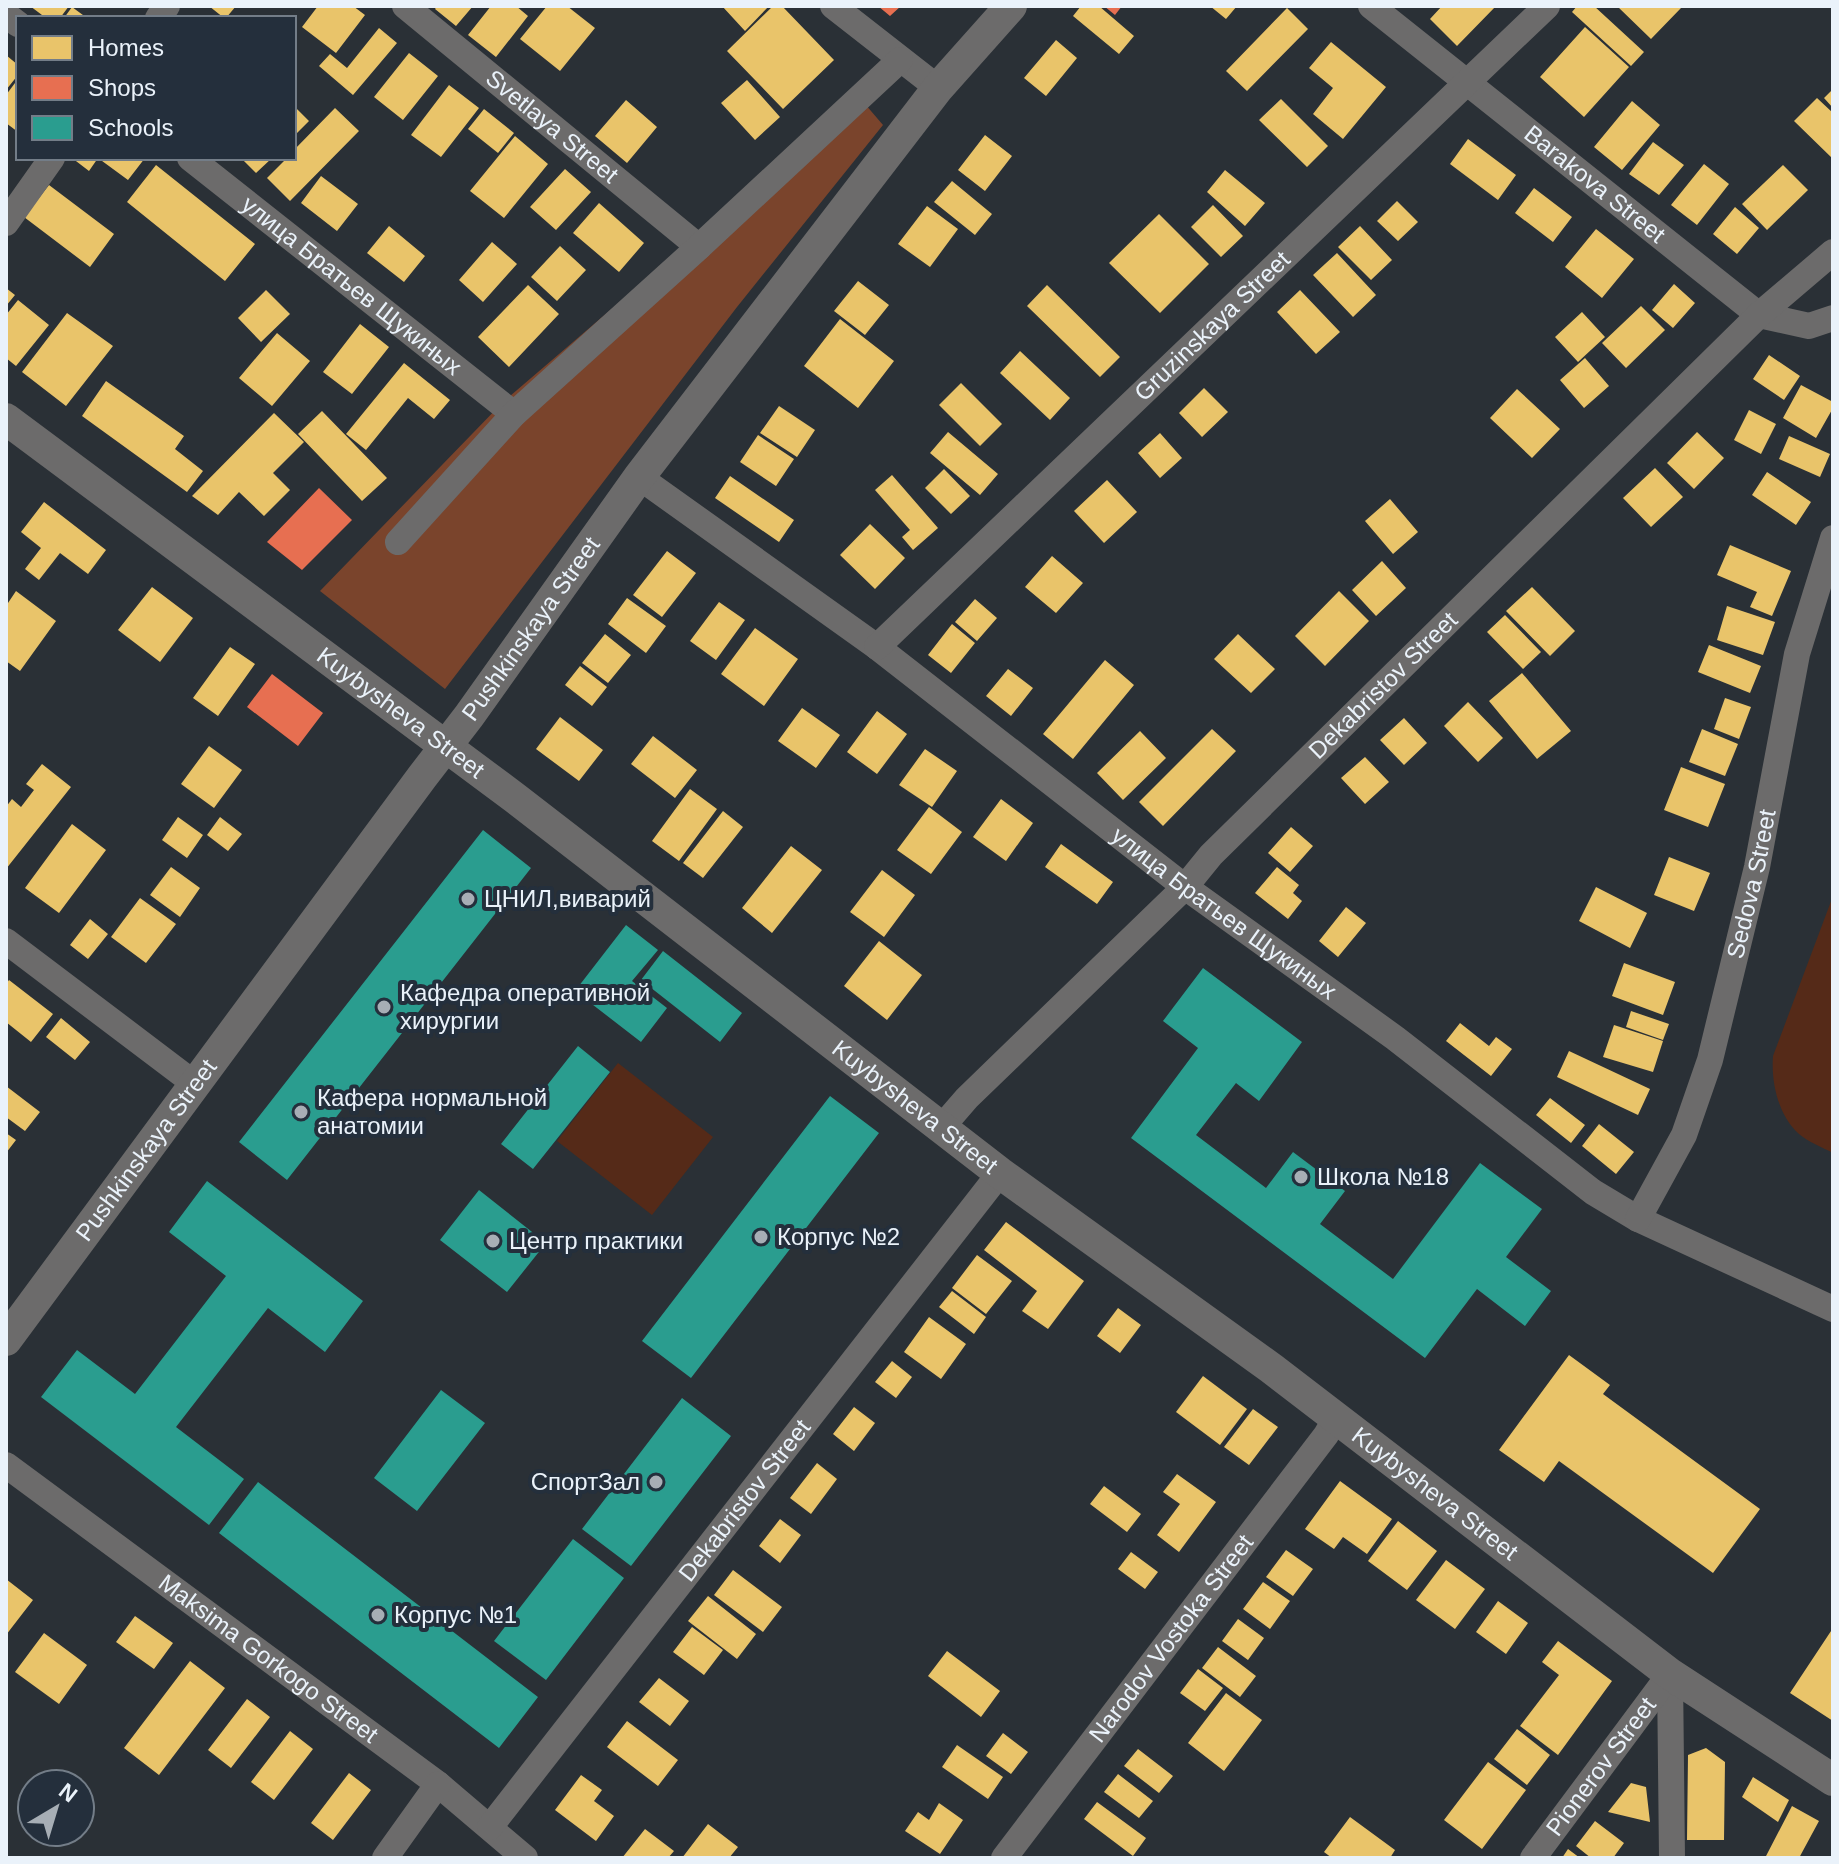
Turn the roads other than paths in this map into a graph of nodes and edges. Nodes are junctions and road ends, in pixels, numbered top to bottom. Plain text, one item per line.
1 (405, 6) edge
2 (833, 6) edge
3 (1011, 6) edge
4 (1371, 6) edge
5 (1547, 6) edge
6 (900, 60) junction
7 (1467, 81) junction
8 (938, 88) junction
9 (51, 160) edge
10 (193, 160) edge
11 (6, 223) edge
12 (699, 247) junction
13 (1833, 252) edge
14 (1759, 315) junction
15 (1833, 318) edge
16 (514, 414) junction
17 (6, 419) edge
18 (639, 477) junction
19 (1833, 538) edge
20 (398, 542) dead end
21 (877, 647) junction
22 (446, 746) junction
23 (1185, 887) junction
24 (6, 941) edge
25 (195, 1084) junction
26 (941, 1128) junction
27 (1000, 1173) junction
28 (1638, 1219) junction
29 (1833, 1309) edge
30 (6, 1340) edge
31 (1336, 1418) junction
32 (6, 1465) edge
33 (1670, 1674) junction
34 (1833, 1780) edge
35 (438, 1784) junction
36 (490, 1827) junction
37 (385, 1858) edge
38 (525, 1858) edge
39 (1004, 1858) edge
40 (1533, 1858) edge
41 (1672, 1858) edge

1 - 12 street, Svetlaya Street
2 - 6 street
3 - 8 street, Pushkinskaya Street
4 - 7 street, Barakova Street
5 - 7 street, Gruzinskaya Street
6 - 8 street
6 - 12 street
7 - 14 street, Barakova Street
7 - 21 street, Gruzinskaya Street
8 - 18 street, Pushkinskaya Street
9 - 11 street
10 - 16 street, улица Братьев Щукиных
12 - 16 street
13 - 14 street, Dekabristov Street
14 - 15 street, Barakova Street
14 - 23 street, Dekabristov Street
16 - 20 street
17 - 22 street, Kuybysheva Street
18 - 21 street, улица Братьев Щукиных
18 - 22 street, Pushkinskaya Street
19 - 28 street, Sedova Street
21 - 23 street, улица Братьев Щукиных
22 - 25 street, Pushkinskaya Street
22 - 26 street, Kuybysheva Street
23 - 26 street, Dekabristov Street
23 - 28 street, улица Братьев Щукиных
24 - 25 street
25 - 30 street, Pushkinskaya Street
26 - 27 street, Kuybysheva Street
27 - 31 street, Kuybysheva Street
27 - 36 street, Dekabristov Street
28 - 29 street, улица Братьев Щукиных
31 - 33 street, Kuybysheva Street
31 - 39 street, Narodov Vostoka Street
32 - 35 street, Maksima Gorkogo Street
33 - 34 street, Kuybysheva Street
33 - 40 street, Pionerov Street
33 - 41 street
35 - 36 street, Maksima Gorkogo Street
35 - 37 street
36 - 38 street, Maksima Gorkogo Street

